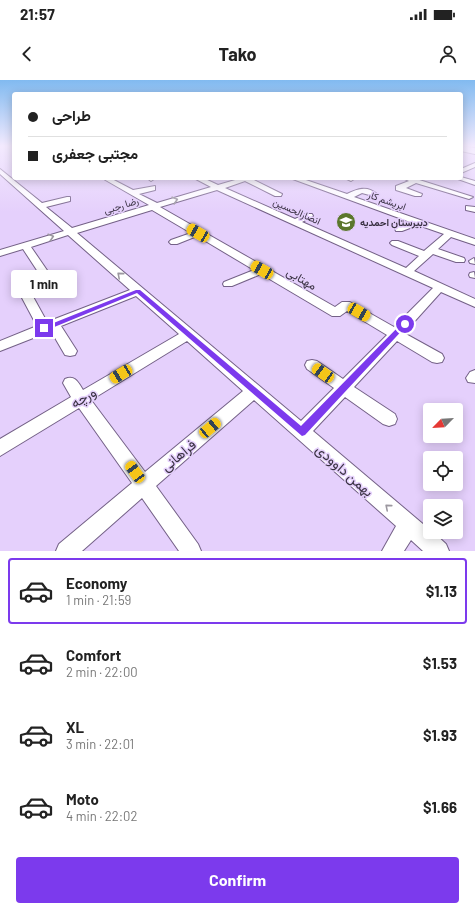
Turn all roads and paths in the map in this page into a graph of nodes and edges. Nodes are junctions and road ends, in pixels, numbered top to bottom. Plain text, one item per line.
1 (473, 168) edge
2 (463, 170) edge
3 (0, 171) edge
4 (11, 178) edge
5 (463, 179) edge
6 (13, 180) edge
7 (109, 180) edge
8 (201, 180) edge
9 (242, 180) edge
10 (252, 180) edge
11 (299, 180) edge
12 (412, 180) edge
13 (415, 181) junction
14 (475, 183) edge
15 (152, 188) dead end
16 (218, 188) junction
17 (132, 193) junction
18 (278, 194) dead end
19 (373, 194) dead end
20 (418, 194) dead end
21 (347, 197) junction
22 (469, 197) dead end
23 (67, 199) dead end
24 (40, 206) junction
25 (154, 206) junction
26 (309, 216) dead end
27 (294, 222) junction
28 (417, 222) junction
29 (399, 229) dead end
30 (70, 232) junction
31 (198, 233) junction
32 (450, 234) junction
33 (174, 242) dead end
34 (475, 242) edge
35 (395, 243) dead end
36 (25, 245) junction
37 (0, 252) edge
38 (429, 253) junction
39 (460, 260) dead end
40 (262, 270) junction
41 (407, 272) junction
42 (48, 279) dead end
43 (228, 284) dead end
44 (440, 287) junction
45 (138, 291) junction
46 (27, 296) dead end
47 (475, 303) edge
48 (49, 326) junction
49 (188, 334) junction
50 (396, 334) junction
51 (0, 346) edge
52 (70, 351) dead end
53 (437, 358) dead end
54 (312, 365) dead end
55 (70, 383) dead end
56 (344, 388) junction
57 (254, 391) junction
58 (82, 398) junction
59 (389, 419) dead end
60 (302, 432) junction
61 (0, 448) edge
62 (144, 485) junction
63 (408, 524) junction
64 (66, 551) edge
65 (191, 551) edge
66 (392, 551) edge
67 (439, 551) edge

1 - 2 street
3 - 4 street, بهمن داوودی
5 - 14 street
6 - 24 street, بهمن داوودی
7 - 17 street, مهتابی
8 - 16 street, انصارالحسین
9 - 16 street, رضا رجبی
10 - 18 street
11 - 21 street, ابریشم کار
12 - 13 street
13 - 20 street
13 - 22 street
15 - 17 street
25 -> 16 street, رضا رجبی
16 - 27 street, انصارالحسین
17 - 25 street, مهتابی
19 - 21 street
21 - 28 street, ابریشم کار
23 - 24 street
24 - 30 street, بهمن داوودی
25 - 30 street, رضا رجبی
25 - 31 street, مهتابی
26 - 27 street
27 - 41 street, انصارالحسین
28 - 29 street
28 - 32 street, ابریشم کار
36 -> 30 street, رضا رجبی
45 -> 30 street, بهمن داوودی
31 - 33 street
31 - 40 street, مهتابی
32 - 34 street, ابریشم کار
32 - 38 street
35 - 38 street
36 - 37 street, رضا رجبی
36 - 42 street
38 - 39 street
38 - 41 street
40 - 43 street
40 - 50 street, مهتابی
41 - 44 street, انصارالحسین
44 - 47 street, انصارالحسین
44 - 50 street
45 - 48 street
45 - 49 street, بهمن داوودی
46 - 48 street
48 - 51 street
48 - 52 street
49 - 57 street, بهمن داوودی
49 - 58 street, ورچه
50 - 53 street
50 - 56 street
54 - 56 street
55 - 58 street
56 - 59 street
56 - 60 street
57 - 60 street, بهمن داوودی
57 - 62 street, فراهانی
58 - 61 street, ورچه
58 - 62 street
63 -> 60 street, بهمن داوودی
62 - 64 street, فراهانی
62 - 65 street
63 - 66 street
63 - 67 street, بهمن داوودی

